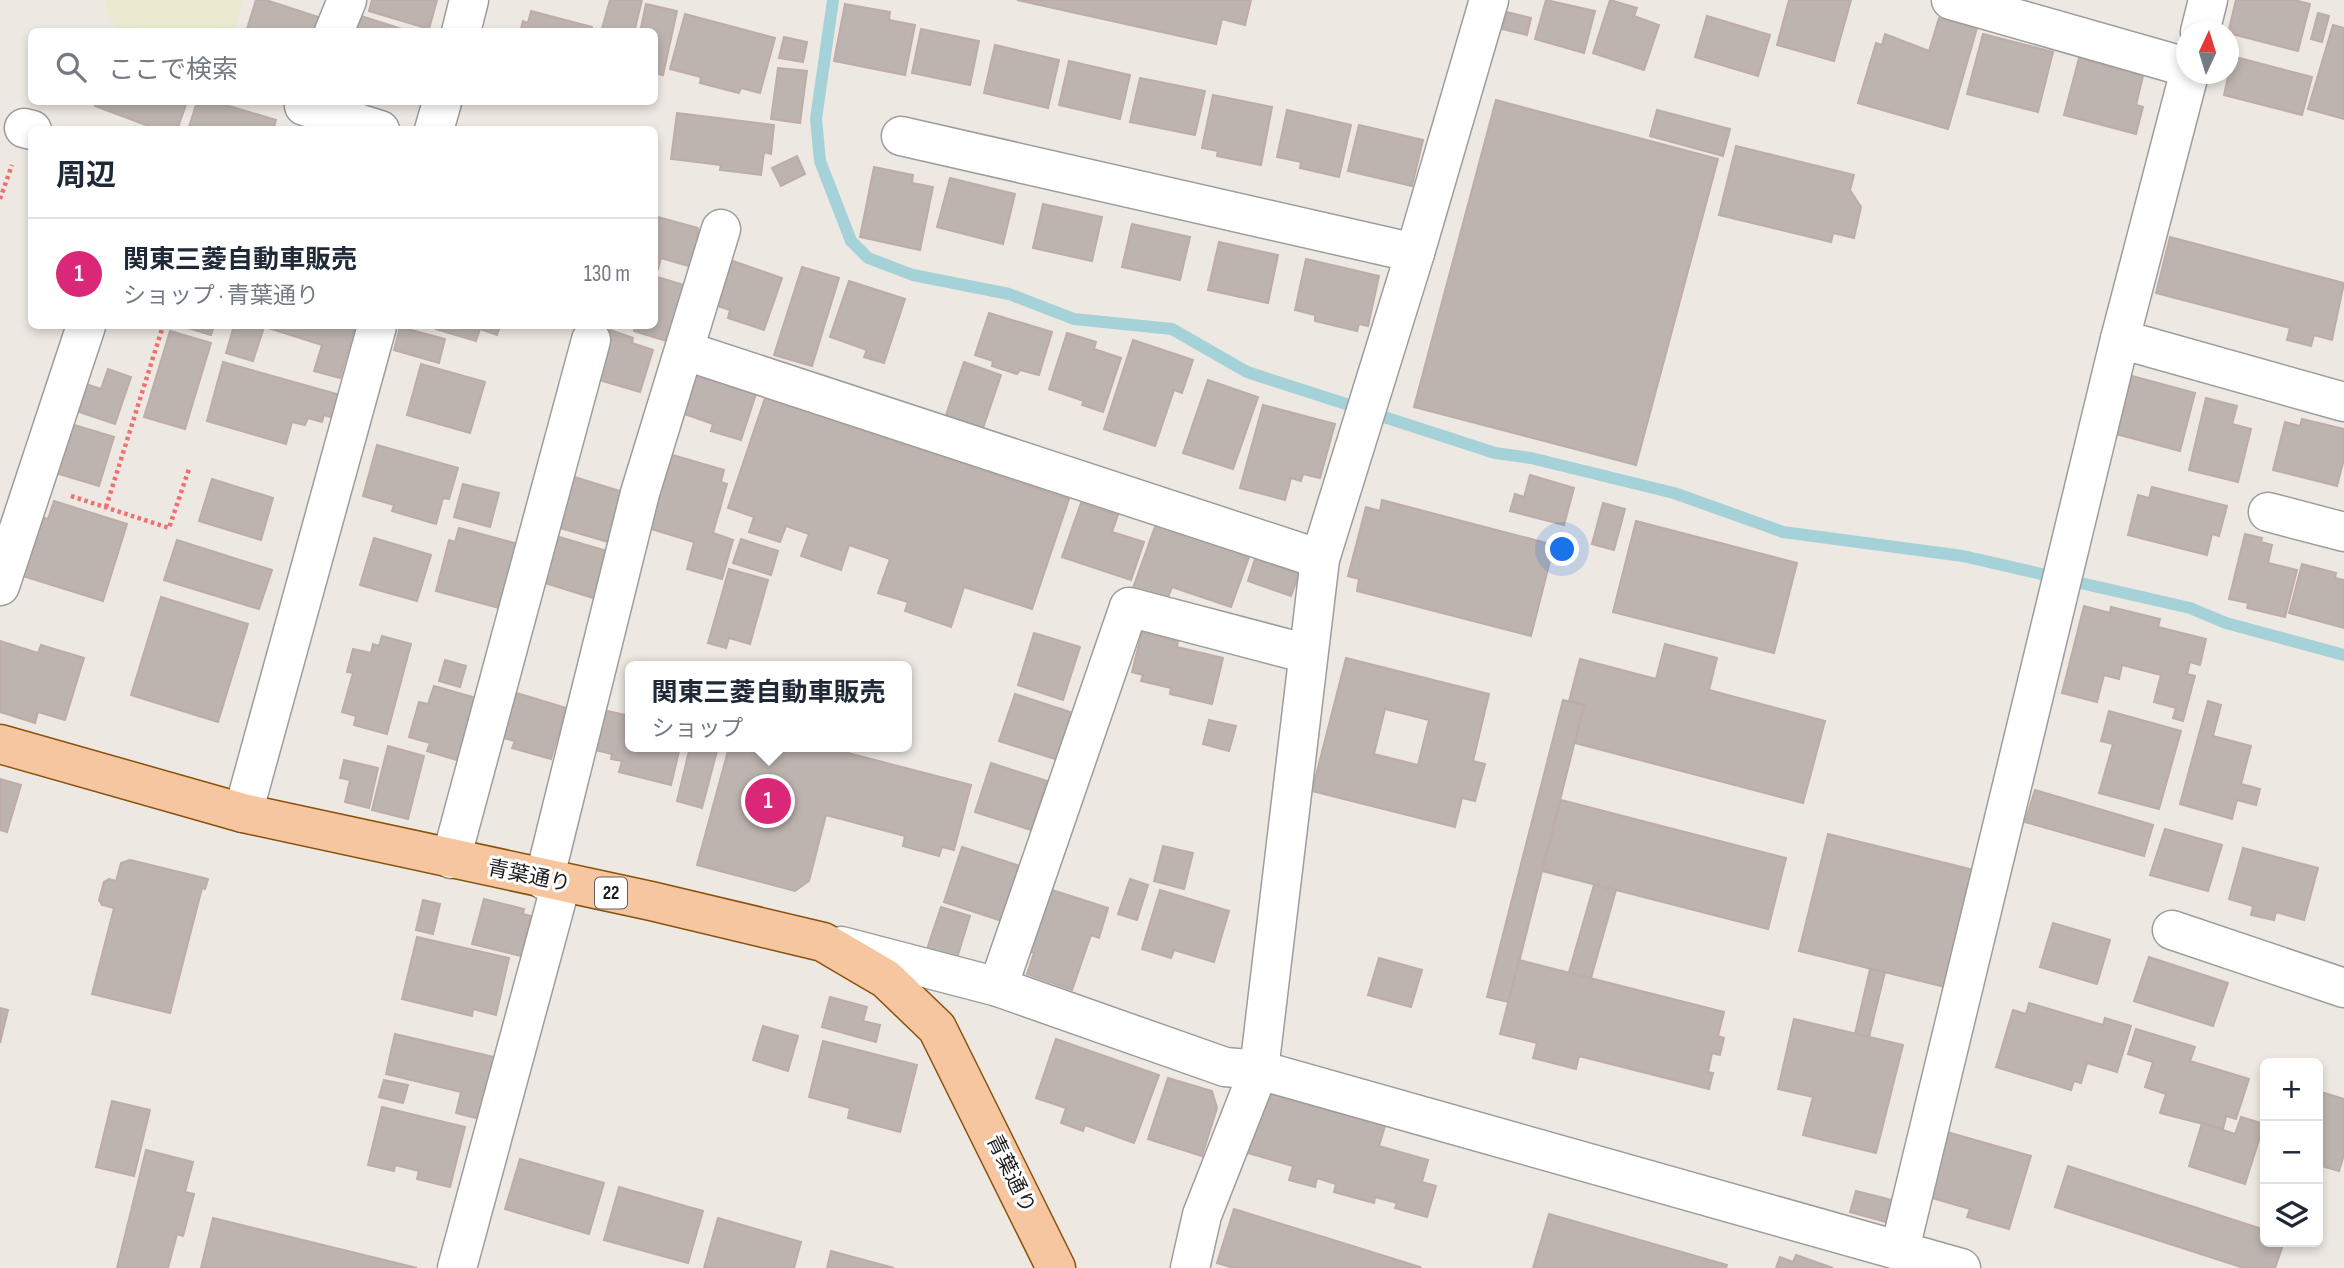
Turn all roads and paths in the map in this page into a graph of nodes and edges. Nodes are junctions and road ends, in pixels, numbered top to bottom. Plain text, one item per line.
1 (347, 0) edge
2 (469, 0) edge
3 (1489, 0) edge
4 (1951, 0) edge
5 (2208, 0) edge
6 (2203, 21) edge
7 (336, 28) edge
8 (462, 28) edge
9 (2176, 64) edge
10 (2186, 84) edge
11 (441, 105) edge
12 (300, 112) edge
13 (362, 126) edge
14 (435, 126) edge
15 (901, 136) dead end
16 (721, 229) dead end
17 (1415, 253) junction
18 (85, 329) edge
19 (162, 329) edge
20 (376, 329) edge
21 (2120, 339) junction
22 (591, 340) dead end
23 (686, 351) junction
24 (2344, 402) edge
25 (190, 469) dead end
26 (34, 484) junction
27 (106, 507) junction
28 (2268, 512) dead end
29 (2344, 532) edge
30 (1320, 559) junction
31 (0, 586) edge
32 (1308, 654) junction
33 (0, 744) edge
34 (243, 813) junction
35 (451, 859) junction
36 (553, 882) junction
37 (2172, 930) dead end
38 (822, 942) junction
39 (998, 987) junction
40 (2344, 988) edge
41 (1259, 1070) junction
42 (1900, 1250) junction
43 (457, 1268) edge
44 (1056, 1268) edge
45 (1190, 1268) edge
46 (1961, 1268) edge

1 - 7 street
2 - 8 street
3 - 17 street
4 - 9 street
5 - 6 street
10 - 21 street
11 - 14 street
12 - 13 street
15 - 17 street
16 - 23 street
17 - 30 street
18 - 26 street
19 - 27 path
20 - 34 street
21 - 24 street
21 - 42 street
22 - 35 street
23 - 30 street
23 - 36 street
25 - 27 path
26 - 27 path
26 - 31 street
28 - 29 street
30 - 32 street
32 - 39 street
32 - 41 street
33 - 34 main road, 青葉通り / 22
34 - 35 main road, 青葉通り / 22
35 - 36 main road, 青葉通り / 22
36 - 38 main road, 青葉通り / 22
36 - 43 street
37 - 40 street
38 - 39 street
38 - 44 main road, 青葉通り / 22
39 - 41 street
41 - 42 street
41 - 45 street
42 - 46 street

